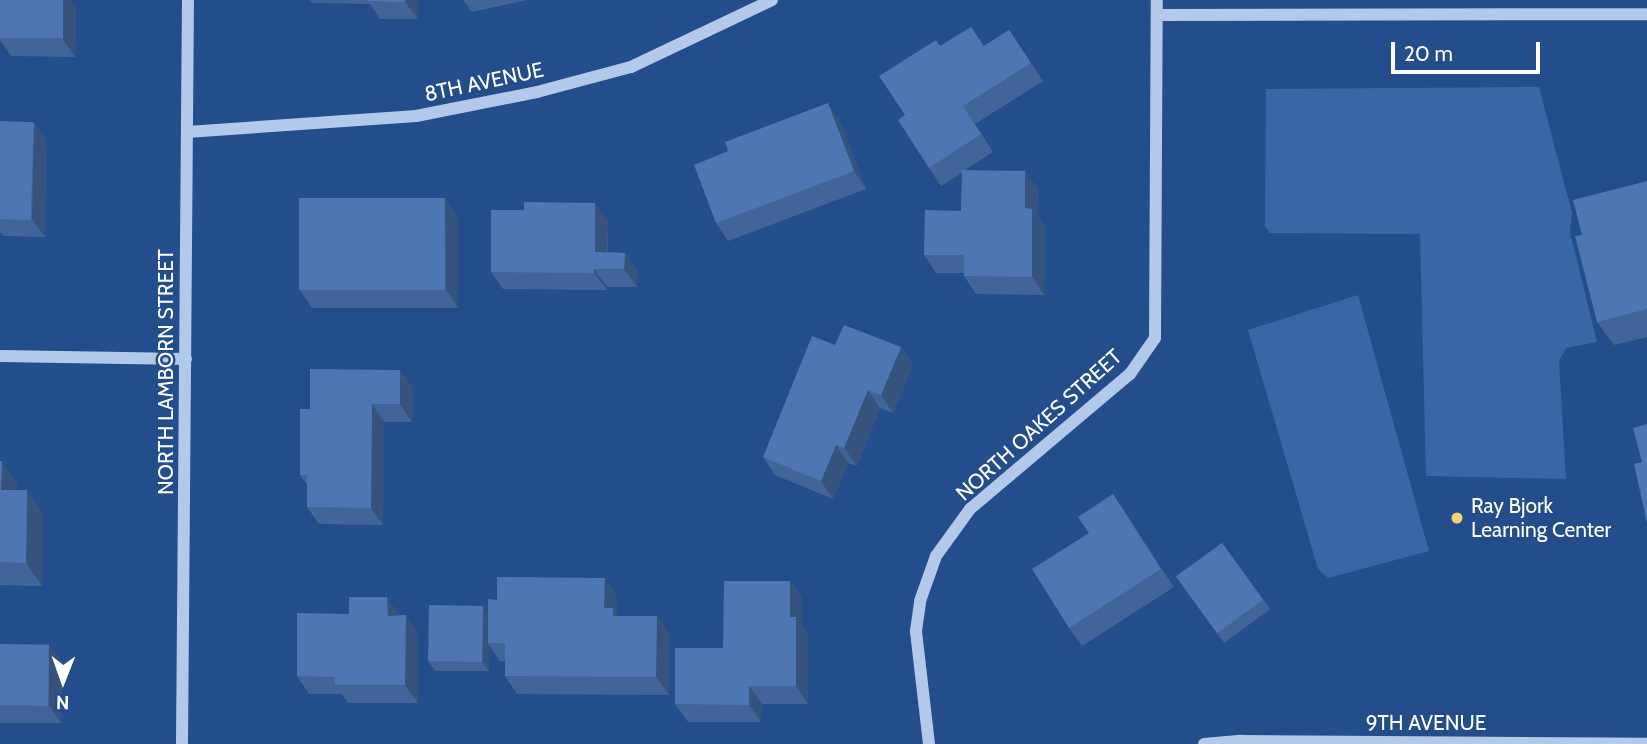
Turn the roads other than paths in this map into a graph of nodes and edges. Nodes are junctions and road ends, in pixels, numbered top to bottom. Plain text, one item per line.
1 (188, 0) edge
2 (772, 0) edge
3 (1157, 0) edge
4 (1157, 15) junction
5 (1647, 15) edge
6 (187, 132) junction
7 (0, 356) edge
8 (186, 359) junction
9 (1241, 742) edge
10 (183, 744) edge
11 (929, 744) edge
12 (1204, 744) edge
13 (1647, 744) edge

1 - 6 street, NORTH LAMBORN STREET
2 - 6 street, 8TH AVENUE
3 - 4 street, NORTH OAKES STREET
4 - 5 street
4 - 11 street, NORTH OAKES STREET
6 - 8 street, NORTH LAMBORN STREET
7 - 8 street
8 - 10 street, NORTH LAMBORN STREET
9 - 12 street, 9TH AVENUE
9 - 13 street, 9TH AVENUE

